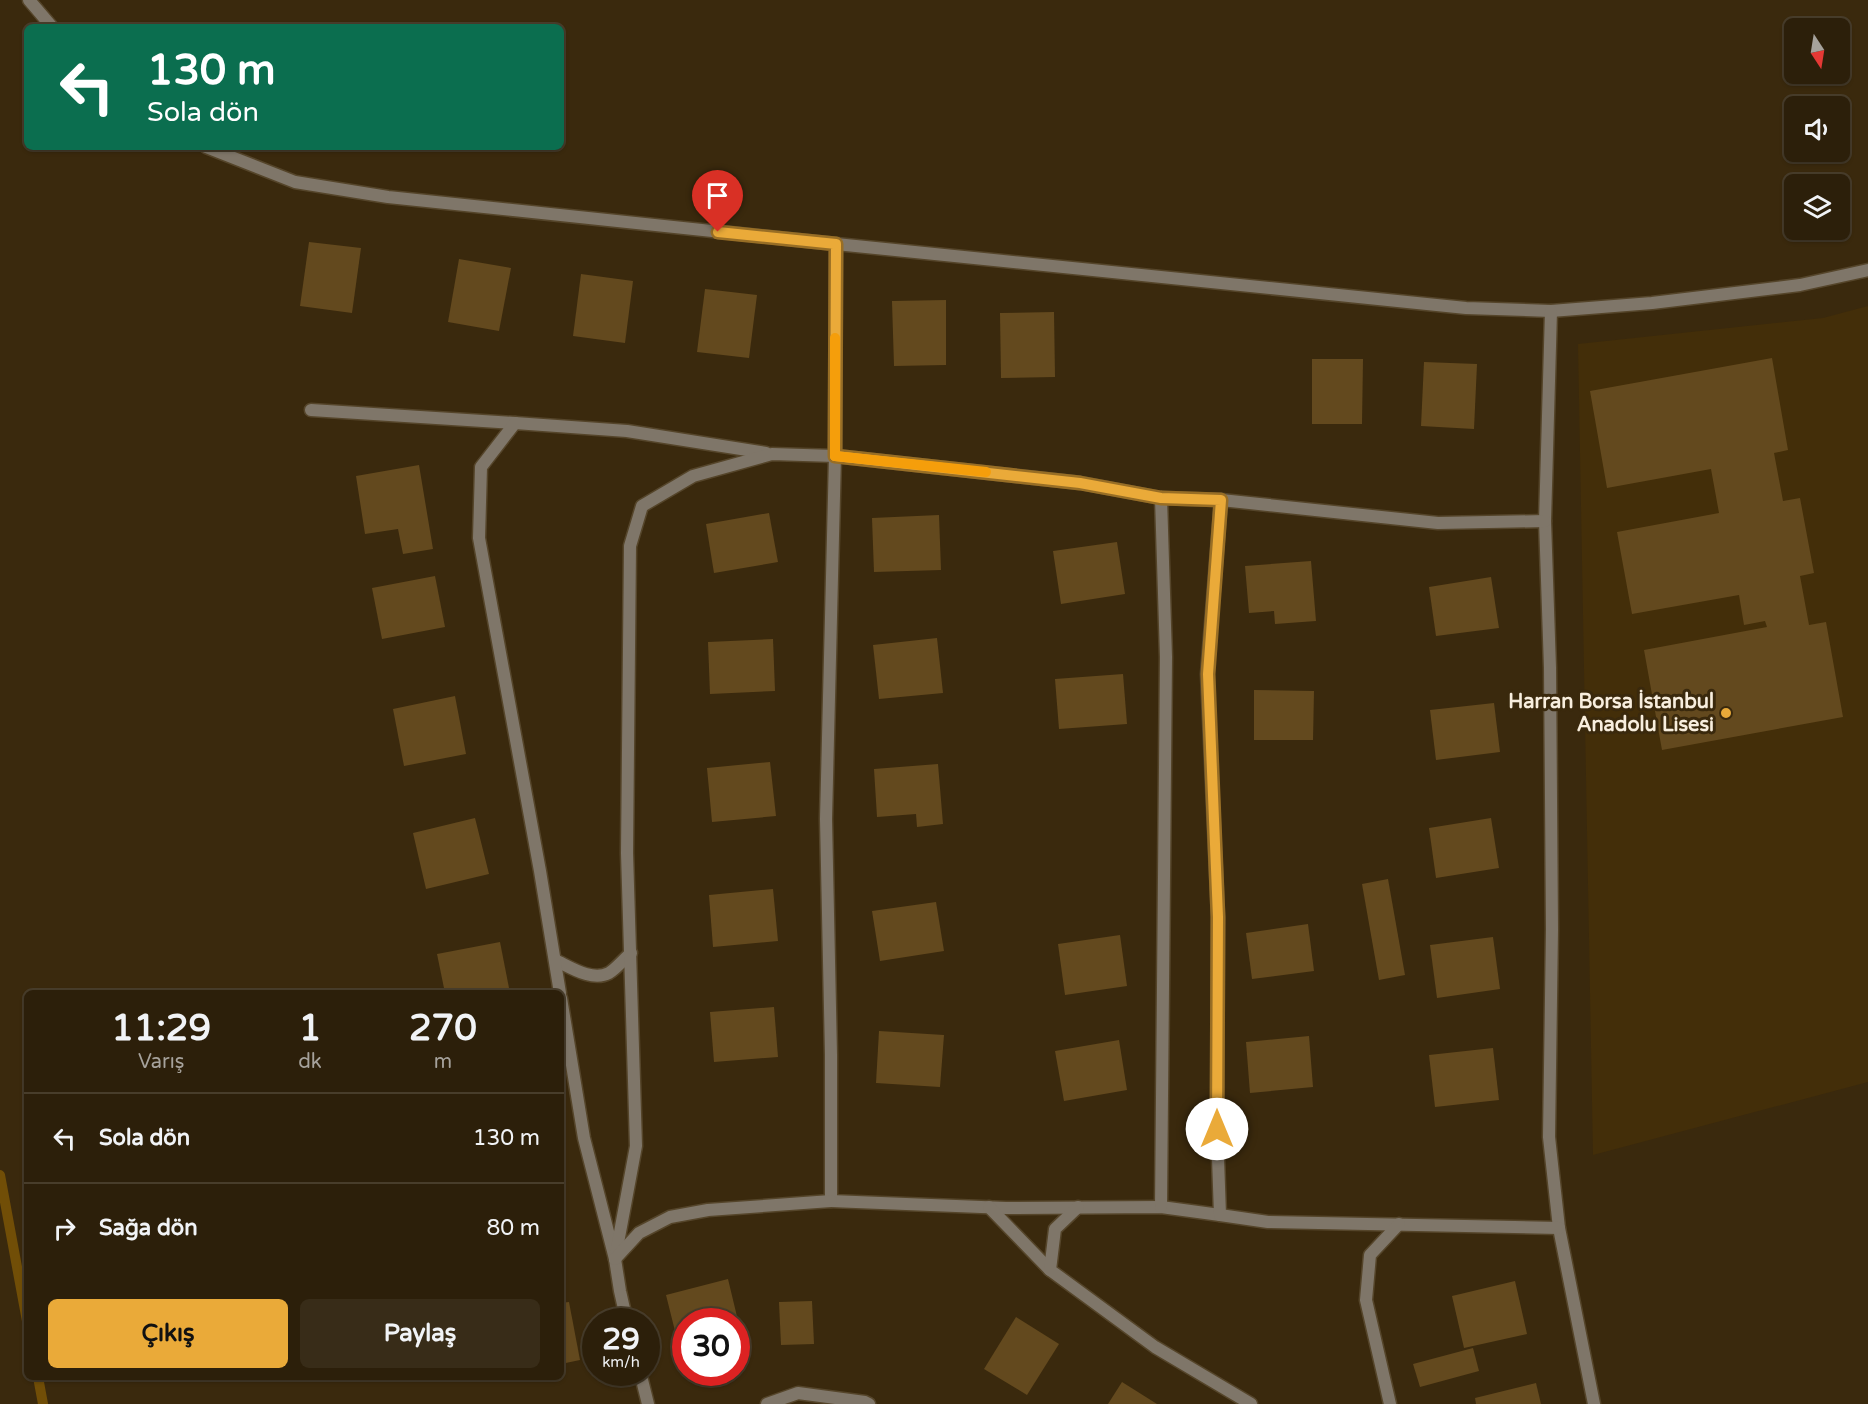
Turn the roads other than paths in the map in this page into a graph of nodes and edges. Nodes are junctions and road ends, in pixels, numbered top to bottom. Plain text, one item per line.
1 (29, 0) edge
2 (49, 24) edge
3 (214, 150) edge
4 (836, 244) junction
5 (1868, 270) edge
6 (1551, 311) junction
7 (311, 410) dead end
8 (515, 423) junction
9 (772, 454) junction
10 (835, 456) junction
11 (1161, 498) junction
12 (1221, 500) junction
13 (1545, 521) junction
14 (631, 953) junction
15 (555, 960) junction
16 (560, 990) edge
17 (564, 1016) edge
18 (831, 1201) junction
19 (989, 1207) junction
20 (1161, 1207) junction
21 (1078, 1208) junction
22 (1220, 1215) junction
23 (1399, 1224) junction
24 (1559, 1228) junction
25 (615, 1259) junction
26 (1050, 1270) junction
27 (624, 1308) edge
28 (644, 1386) edge
29 (648, 1404) edge
30 (767, 1404) edge
31 (869, 1404) edge
32 (1251, 1404) edge
33 (1390, 1404) edge
34 (1594, 1404) edge

1 - 2 street
3 - 4 street
4 - 6 street
4 - 10 street
5 - 6 street
6 - 13 street
7 - 8 street
8 - 9 street
8 - 15 street
9 - 10 street
9 - 14 street
10 - 11 street
10 - 18 street
11 - 12 street
11 - 20 street
12 - 13 street
12 - 22 street
13 - 24 street
14 - 15 street
14 - 25 street
15 - 16 street
17 - 25 street
18 - 19 street
18 - 25 street
19 - 21 street
19 - 26 street
20 - 21 street
20 - 22 street
21 - 26 street
22 - 23 street
23 - 24 street
23 - 33 street
24 - 34 street
25 - 27 street
26 - 32 street
28 - 29 street
30 - 31 street

